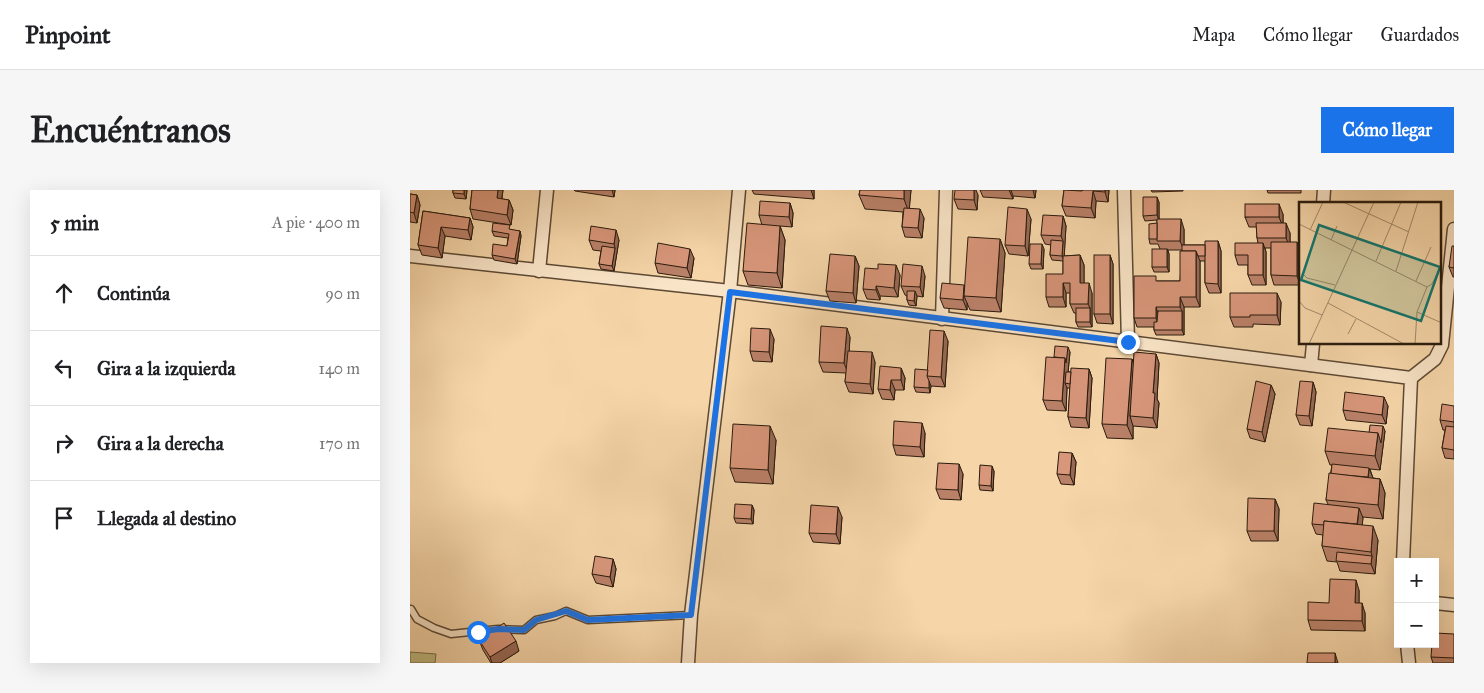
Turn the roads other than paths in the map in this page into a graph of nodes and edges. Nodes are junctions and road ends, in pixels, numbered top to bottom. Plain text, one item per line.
1 (547, 190) edge
2 (739, 190) edge
3 (946, 190) edge
4 (1124, 190) edge
5 (1454, 228) edge
6 (410, 256) edge
7 (539, 271) junction
8 (730, 292) junction
9 (942, 319) junction
10 (1128, 342) junction
11 (1312, 345) edge
12 (1311, 366) junction
13 (1411, 378) junction
14 (1403, 558) edge
15 (1439, 603) edge
16 (1454, 605) edge
17 (411, 609) edge
18 (691, 615) junction
19 (1407, 648) edge
20 (688, 663) edge
21 (1409, 663) edge

1 - 7 street
2 - 8 street
3 - 9 street
4 - 10 street
5 - 13 street
6 - 7 street
7 - 8 street
8 - 9 street
8 - 18 street
9 - 10 street
10 - 12 street
11 - 12 street
12 - 13 street
13 - 14 street
15 - 16 street
17 - 18 lane
18 - 20 street
19 - 21 street

